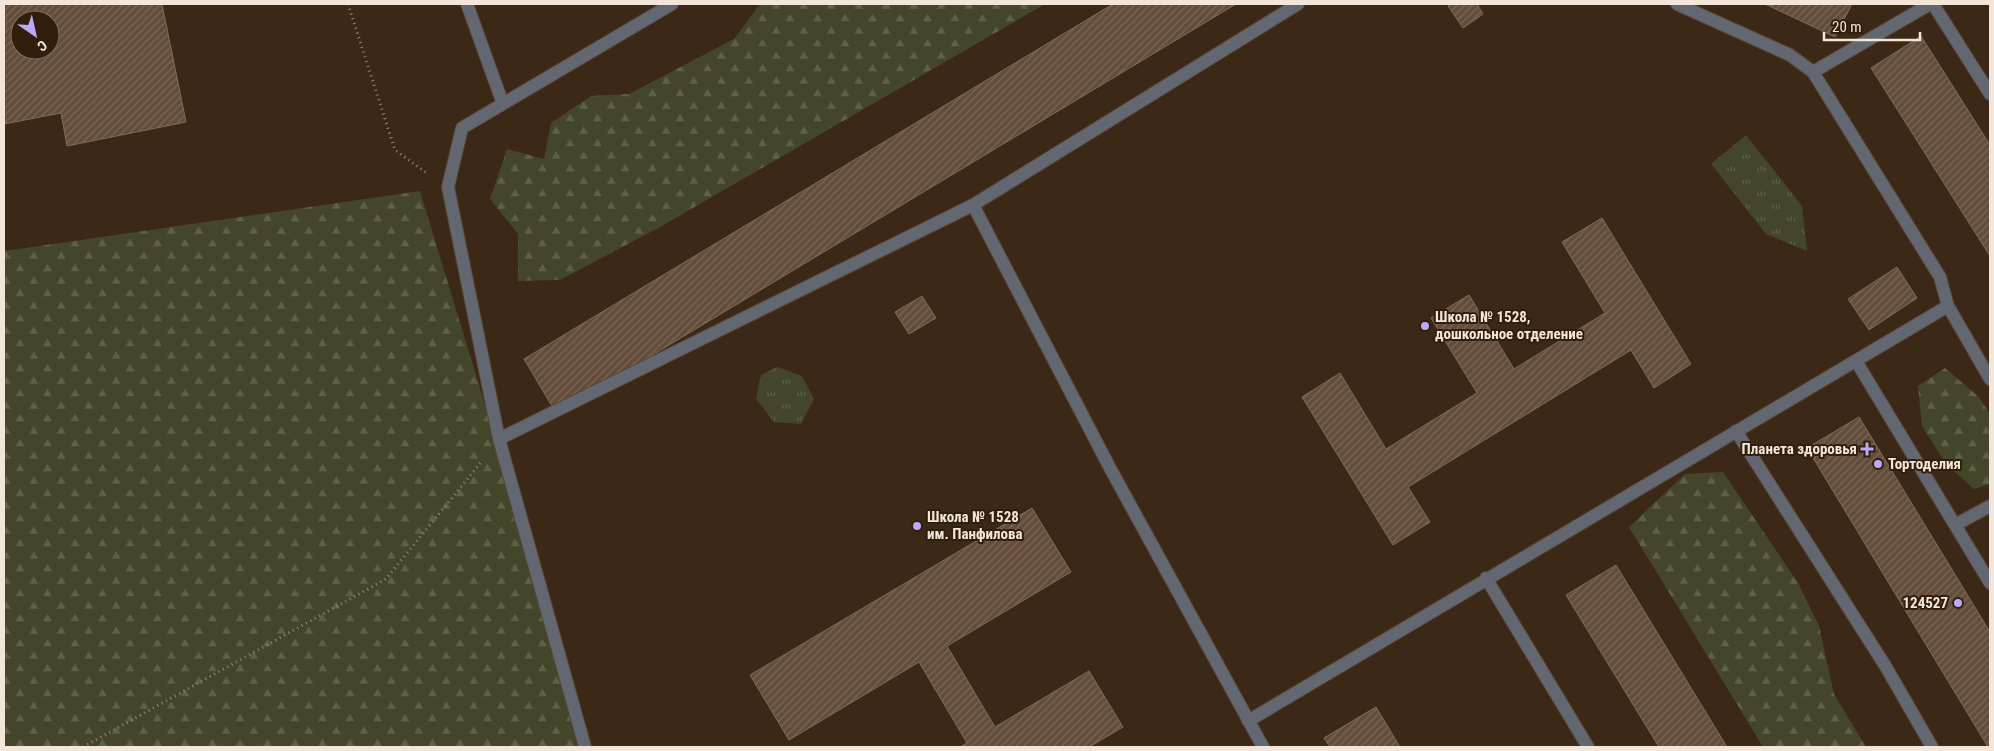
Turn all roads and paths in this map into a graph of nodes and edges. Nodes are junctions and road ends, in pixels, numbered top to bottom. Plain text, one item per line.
1 (348, 4) edge
2 (467, 4) edge
3 (672, 4) edge
4 (1298, 4) edge
5 (1677, 4) edge
6 (1931, 4) edge
7 (1814, 72) junction
8 (1990, 94) edge
9 (503, 104) junction
10 (448, 187) junction
11 (973, 205) junction
12 (1948, 306) junction
13 (1856, 361) junction
14 (1990, 379) edge
15 (1736, 431) junction
16 (499, 439) junction
17 (1990, 506) edge
18 (1955, 525) junction
19 (1486, 578) junction
20 (1990, 583) edge
21 (1248, 721) junction
22 (83, 747) edge
23 (585, 747) edge
24 (1263, 747) edge
25 (1588, 747) edge
26 (1932, 747) edge

1 - 10 path
2 - 9 street
3 - 9 street
4 - 11 street
5 - 7 street
6 - 7 street
6 - 8 street
7 - 12 street
9 - 10 street
10 - 16 street
11 - 16 street
11 - 21 street
12 - 13 street
12 - 14 street
13 - 15 street
13 - 18 street
15 - 19 street
15 - 26 street
16 - 22 path
16 - 23 street
17 - 18 street
18 - 20 street
19 - 21 street
19 - 25 street
21 - 24 street

